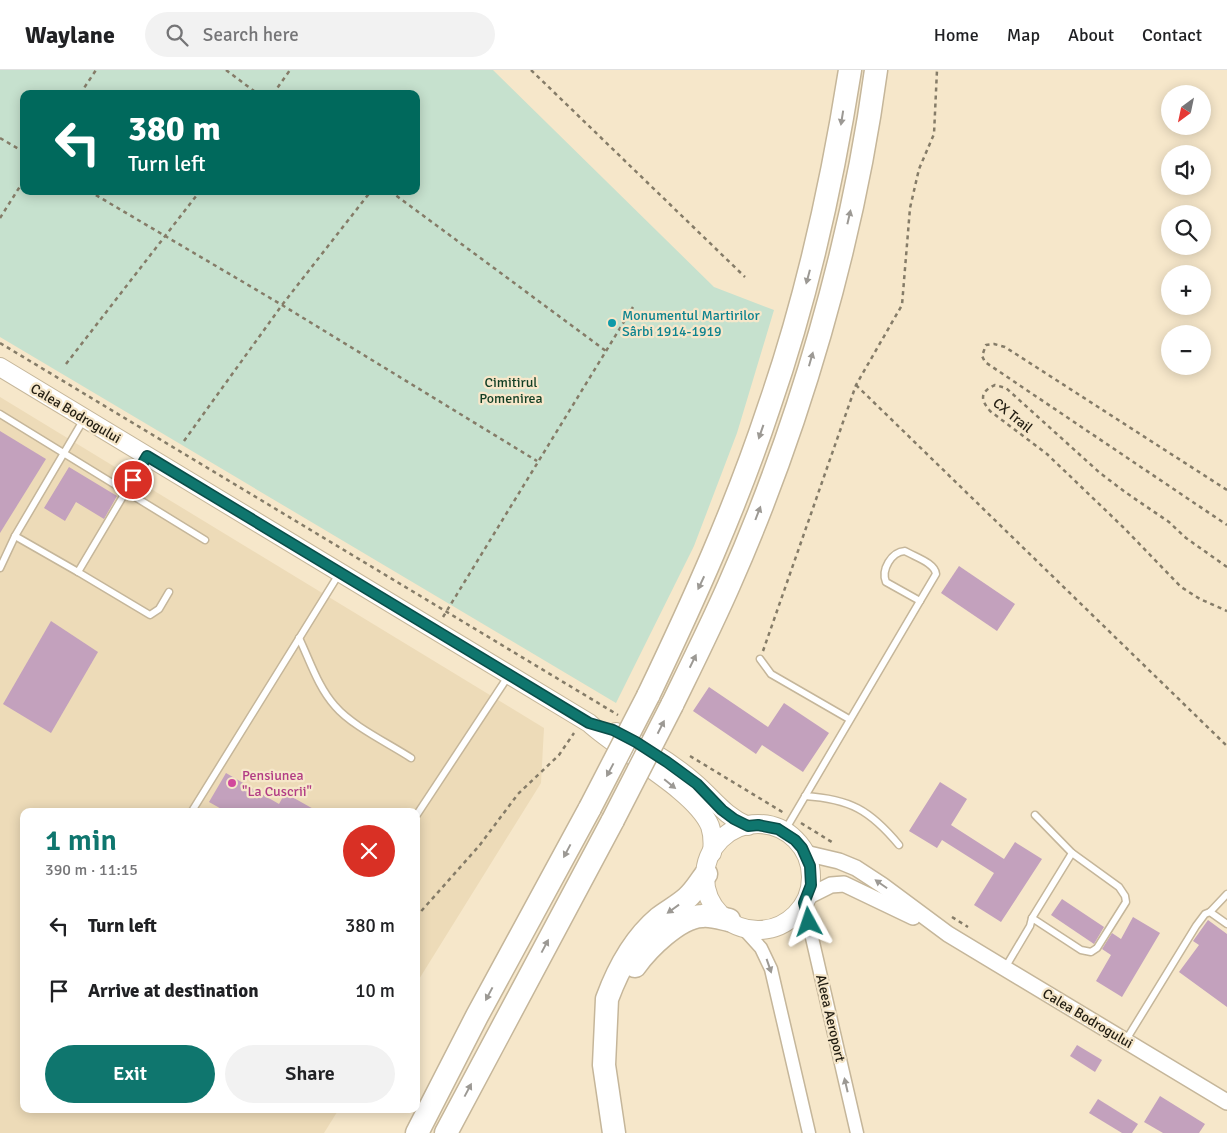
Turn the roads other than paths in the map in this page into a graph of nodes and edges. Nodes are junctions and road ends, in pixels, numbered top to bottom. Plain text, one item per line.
1 (850, 70) edge
2 (876, 70) edge
3 (1, 370) edge
4 (0, 414) edge
5 (84, 418) junction
6 (63, 453) junction
7 (147, 456) junction
8 (126, 491) junction
9 (15, 536) junction
10 (205, 540) dead end
11 (0, 568) edge
12 (78, 572) junction
13 (340, 572) junction
14 (169, 592) dead end
15 (920, 601) junction
16 (300, 638) junction
17 (760, 659) road end
18 (510, 674) junction
19 (849, 719) junction
20 (586, 721) junction
21 (411, 758) dead end
22 (805, 796) junction
23 (194, 808) edge
24 (420, 810) edge
25 (1035, 815) dead end
26 (789, 822) junction
27 (748, 826) junction
28 (899, 845) dead end
29 (804, 852) junction
30 (1072, 853) junction
31 (709, 863) junction
32 (1227, 894) edge
33 (806, 900) junction
34 (1210, 912) junction
35 (1032, 918) junction
36 (735, 924) junction
37 (1227, 924) edge
38 (948, 934) junction
39 (1005, 969) junction
40 (605, 1033) junction
41 (1125, 1041) junction
42 (1227, 1102) edge
43 (417, 1133) edge
44 (446, 1133) edge
45 (614, 1133) edge
46 (809, 1133) edge
47 (857, 1133) edge

1 -> 43 highway, bridge
44 -> 2 highway, bridge
3 - 5 main road, Calea Bodrogului
4 - 6 lane
5 - 6 lane
5 - 7 main road, Calea Bodrogului
6 - 8 lane
6 - 9 lane
7 - 8 lane
7 - 13 main road, Calea Bodrogului
8 - 10 lane
8 - 12 lane
9 - 11 lane
9 - 12 lane
12 - 14 lane
13 - 16 lane
13 - 18 main road, Calea Bodrogului
15 - 15 lane
15 - 19 lane
16 - 21 lane
16 - 23 lane
17 - 19 lane
18 - 20 main road, Calea Bodrogului
18 - 24 lane
19 - 22 lane
20 - 27 main road, Calea Bodrogului
20 -> 31 main road, Calea Bodrogului
22 - 26 lane
22 - 28 lane
25 - 30 lane
26 - 27 main road, Calea Bodrogului
26 - 29 main road, Calea Bodrogului
27 - 31 main road, Calea Bodrogului
29 - 33 main road, Calea Bodrogului
38 -> 29 street, Calea Bodrogului
30 - 35 lane
30 - 35 lane
31 - 36 main road, Calea Bodrogului
31 -> 40 highway
32 - 34 lane
33 - 36 main road, Calea Bodrogului
33 - 38 street, Calea Bodrogului
47 -> 33 street, Aleea Aeroport
34 - 37 lane
34 - 41 lane
35 - 39 lane
36 - 40 highway
36 -> 46 street
38 - 39 street, Calea Bodrogului
39 - 41 street, Calea Bodrogului
40 - 45 highway
41 - 42 street, Calea Bodrogului

